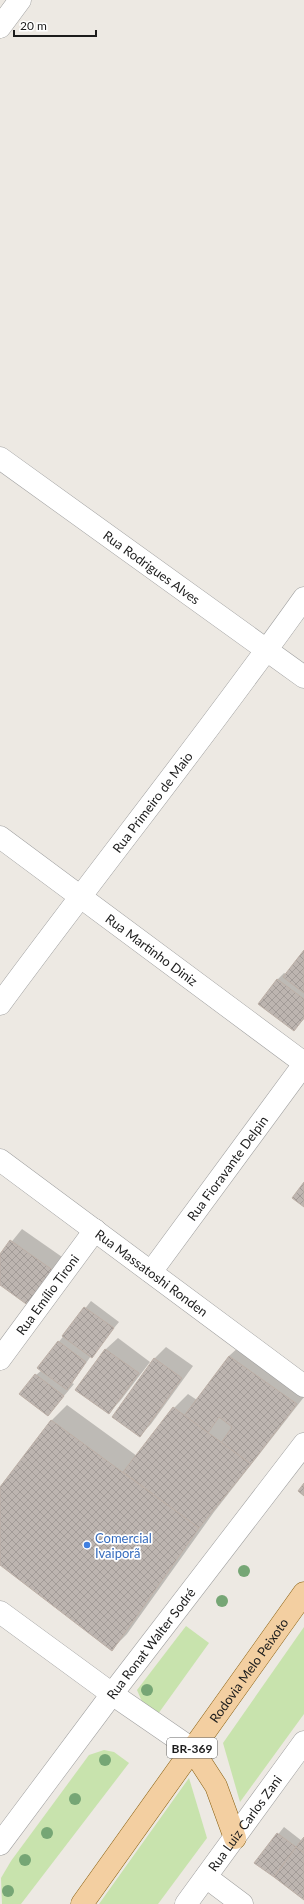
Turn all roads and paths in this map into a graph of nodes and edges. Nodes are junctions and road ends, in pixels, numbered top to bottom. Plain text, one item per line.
1 (20, 0) edge
2 (0, 27) edge
3 (0, 458) edge
4 (304, 598) edge
5 (267, 650) junction
6 (304, 677) edge
7 (0, 837) edge
8 (80, 896) junction
9 (0, 1004) edge
10 (304, 1064) edge
11 (0, 1160) edge
12 (95, 1230) junction
13 (151, 1272) junction
14 (0, 1359) edge
15 (304, 1386) edge
16 (304, 1444) edge
17 (304, 1593) edge
18 (0, 1612) edge
19 (112, 1694) junction
20 (304, 1742) edge
21 (192, 1749) junction
22 (235, 1838) junction
23 (0, 1844) edge
24 (206, 1877) junction
25 (82, 1904) edge
26 (186, 1904) edge
27 (242, 1904) edge

1 - 2 street
3 - 5 street, Rua Rodrigues Alves
4 - 5 street, Rua Primeiro de Maio
5 - 6 street, Rua Rodrigues Alves
5 - 8 street, Rua Primeiro de Maio
7 - 8 street, Rua Martinho Diniz
8 - 9 street, Rua Primeiro de Maio
8 - 10 street, Rua Martinho Diniz
10 - 13 street, Rua Fioravante Delpin
11 - 12 street, Rua Massatoshi Ronden
12 - 13 street, Rua Massatoshi Ronden
12 - 14 street, Rua Emílio Tironi
13 - 15 street, Rua Massatoshi Ronden
16 - 19 street, Rua Ronat Walter Sodré
17 - 21 main road, Rodovia Melo Peixoto / BR-369
18 - 19 street
19 - 21 street
19 - 23 street, Rua Ronat Walter Sodré
20 - 22 street, Rua Luiz Carlos Zani
21 - 22 main road
21 - 25 main road, Rodovia Melo Peixoto / BR-369
22 - 24 street, Rua Luiz Carlos Zani
24 - 26 street, Rua Luiz Carlos Zani
24 - 27 street

